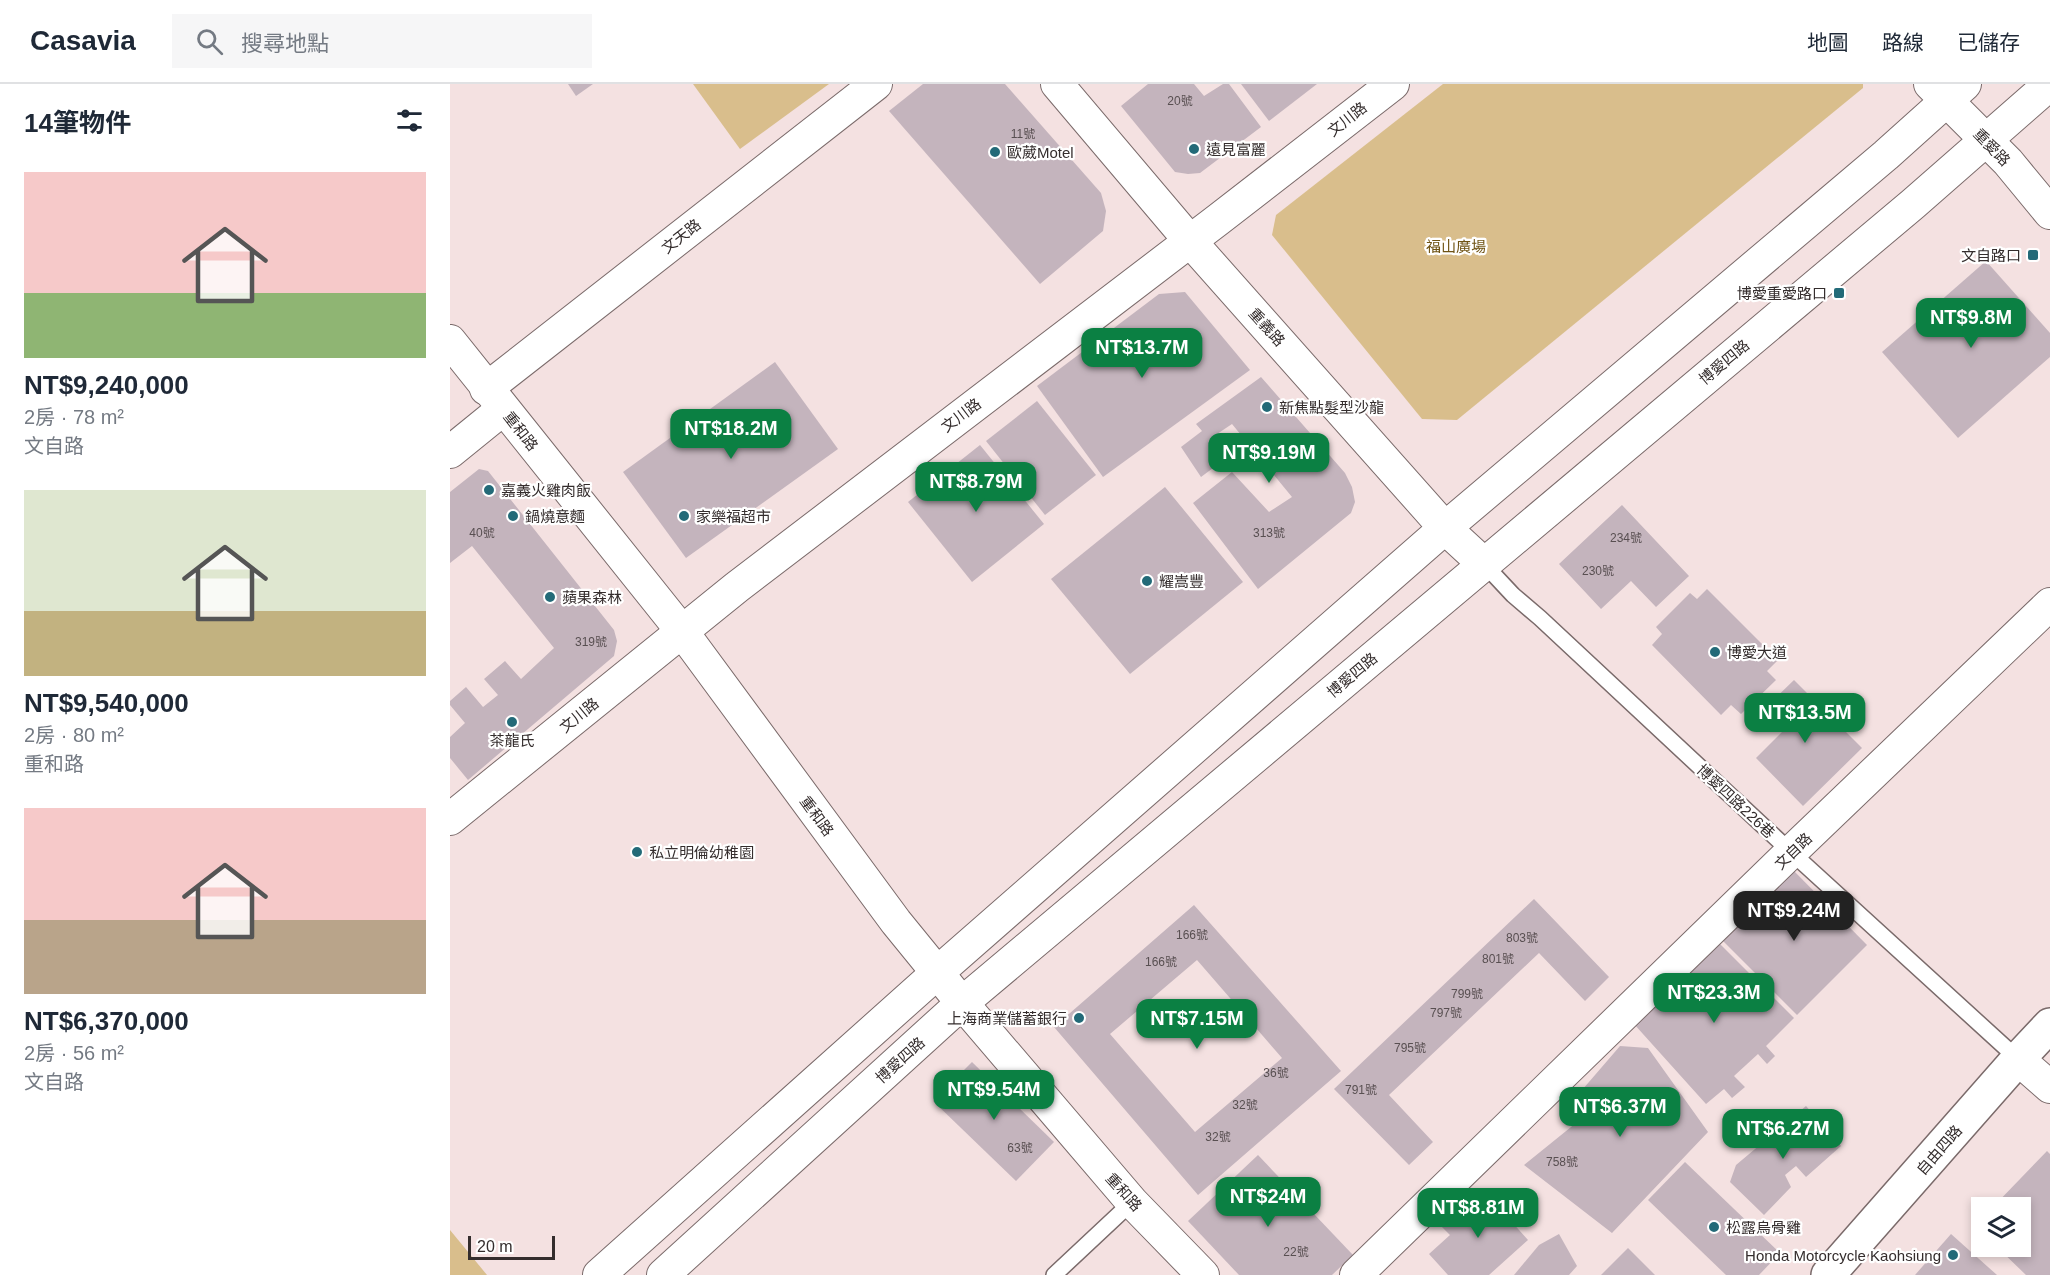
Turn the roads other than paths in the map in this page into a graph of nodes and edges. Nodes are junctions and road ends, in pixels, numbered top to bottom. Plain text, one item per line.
1 (876, 84) edge
2 (1057, 84) edge
3 (1393, 84) edge
4 (2050, 84) edge
5 (1947, 90) edge
6 (1986, 141) junction
7 (2050, 213) edge
8 (1190, 241) junction
9 (450, 341) edge
10 (495, 399) junction
11 (450, 452) edge
12 (1445, 528) junction
13 (1484, 564) junction
14 (2050, 604) edge
15 (681, 630) junction
16 (450, 819) edge
17 (1791, 852) junction
18 (937, 973) junction
19 (962, 1003) junction
20 (2050, 1024) edge
21 (2018, 1059) junction
22 (2050, 1088) edge
23 (1131, 1202) junction
24 (599, 1275) edge
25 (663, 1275) edge
26 (1054, 1275) edge
27 (1203, 1275) edge
28 (1356, 1275) edge
29 (1828, 1275) edge

1 - 10 street, 文天路
2 - 8 street, 重義路
3 - 8 street, 文川路
4 - 6 street, 博愛四路
5 - 6 street, 重愛路
5 - 12 street
6 - 7 street, 重愛路
6 - 13 street, 博愛四路
8 - 12 street, 重義路
8 - 15 street, 文川路
9 - 10 street, 重和路
10 - 11 street, 文天路
10 - 15 street, 重和路
12 - 13 street, 重義路
12 - 18 street
13 - 17 lane, 博愛四路226巷
13 - 19 street, 博愛四路
14 - 17 street, 文自路
15 - 16 street, 文川路
15 - 18 street, 重和路
17 - 21 lane, 博愛四路226巷
17 - 28 street, 文自路
18 - 19 street, 重和路
18 - 24 street
19 - 23 street, 重和路
19 - 25 street, 博愛四路
20 - 21 street, 自由四路
21 - 22 street
21 - 29 street, 自由四路
23 - 26 lane
23 - 27 street, 重和路

